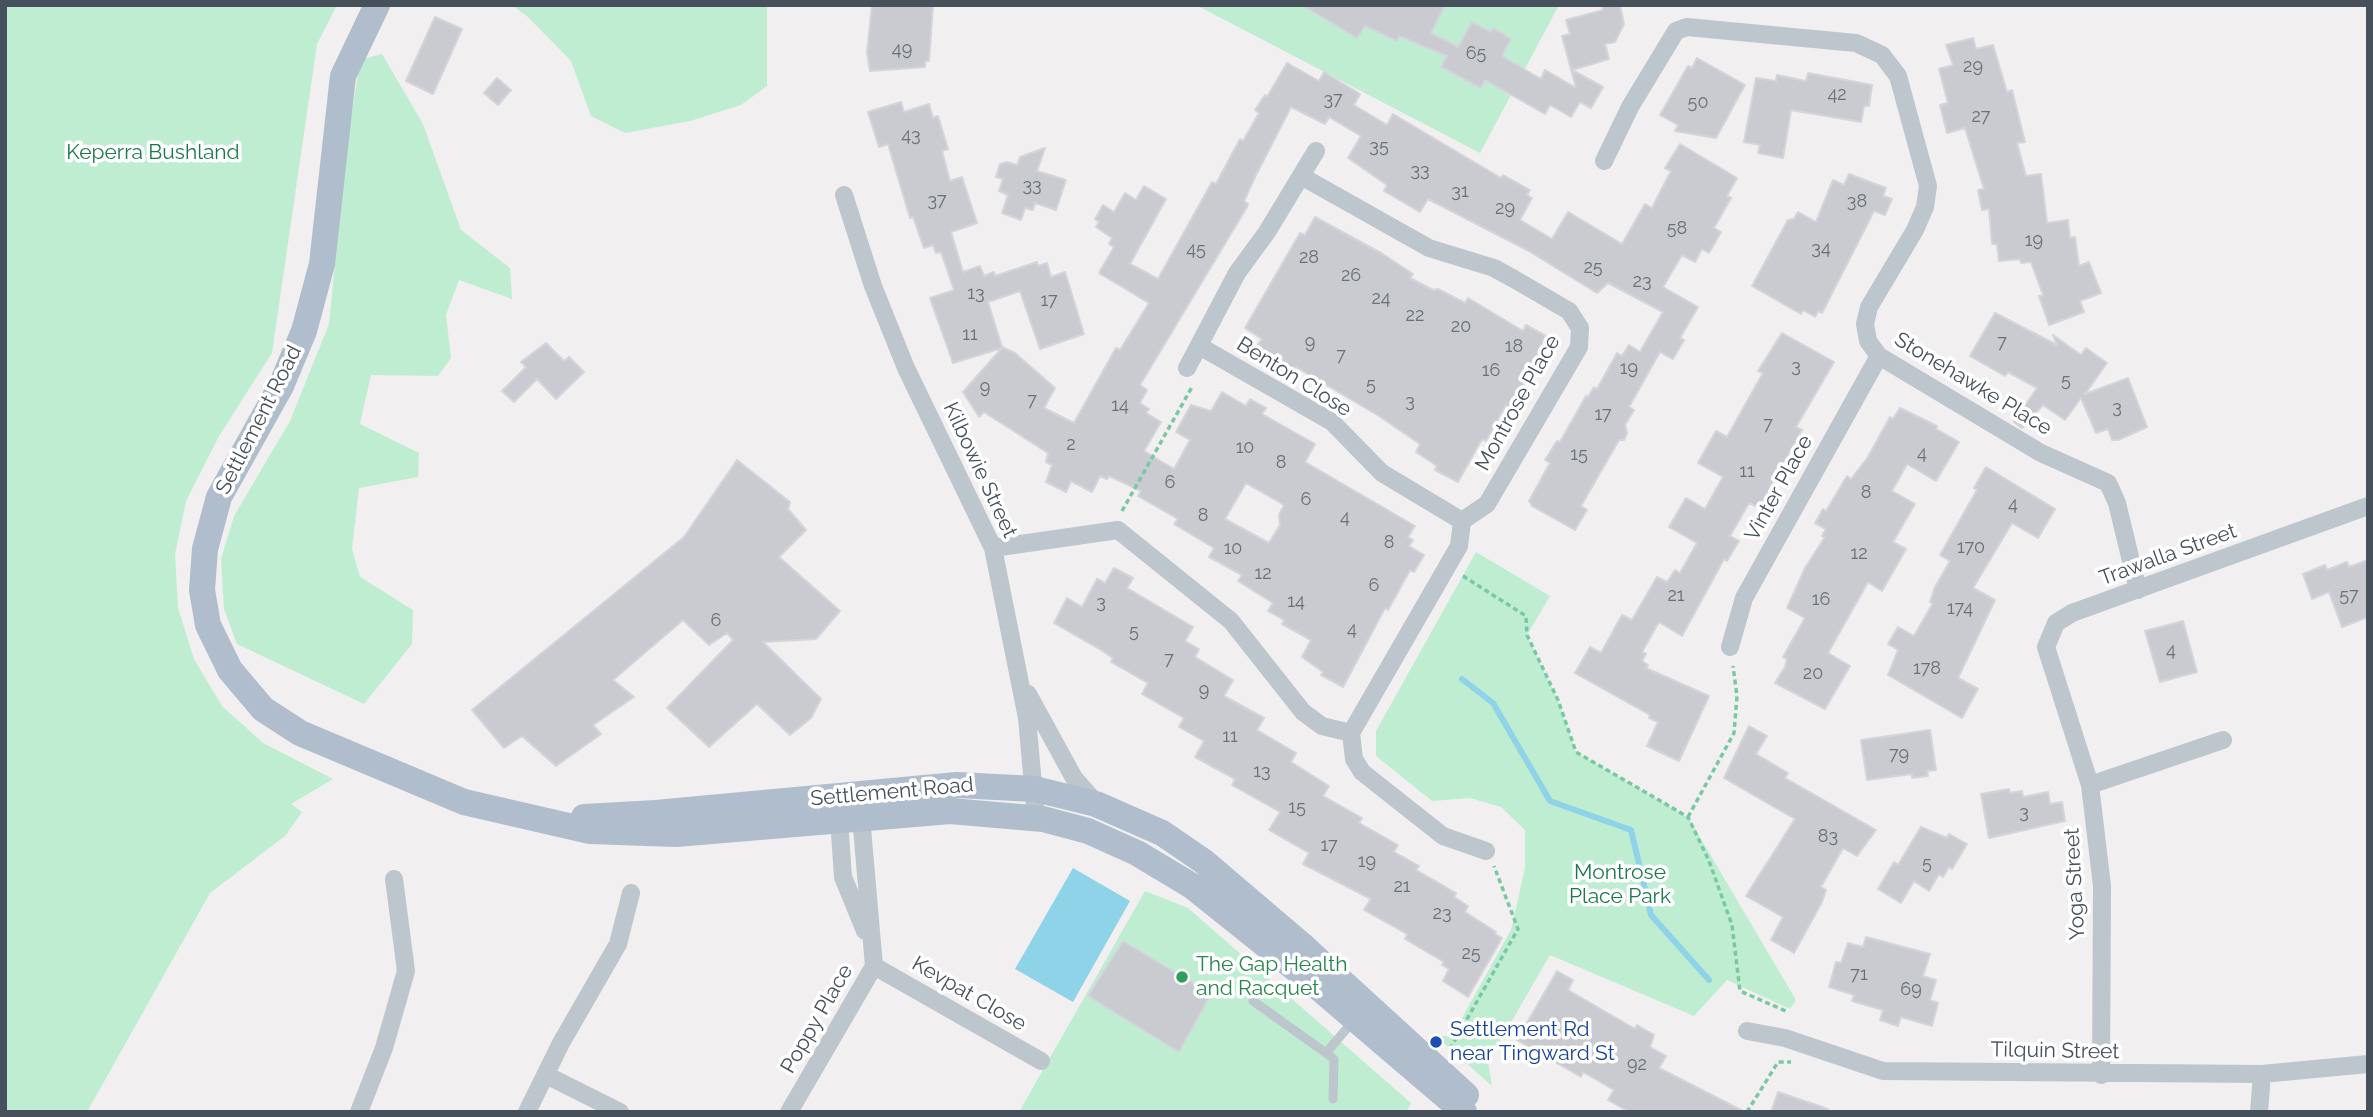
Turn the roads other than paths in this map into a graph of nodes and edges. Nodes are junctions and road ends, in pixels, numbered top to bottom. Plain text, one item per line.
1 (377, 5) edge
2 (1316, 151) dead end
3 (1604, 161) dead end
4 (1301, 176) junction
5 (844, 195) dead end
6 (1206, 350) junction
7 (1879, 356) junction
8 (1187, 368) dead end
9 (2368, 506) edge
10 (1462, 521) junction
11 (993, 548) junction
12 (2138, 590) junction
13 (1730, 647) road end
14 (1020, 679) junction
15 (2060, 695) joint
16 (1350, 733) junction
17 (2223, 740) dead end
18 (2090, 785) junction
19 (1035, 789) junction
20 (933, 799) junction
21 (1096, 803) junction
22 (850, 811) junction
23 (1035, 818) junction
24 (1486, 851) road end
25 (394, 879) dead end
26 (631, 893) dead end
27 (874, 966) junction
28 (1253, 1002) dead end
29 (1355, 1019) junction
30 (1747, 1031) dead end
31 (1326, 1053) junction
32 (1041, 1061) dead end
33 (2368, 1065) edge
34 (2262, 1074) junction
35 (546, 1075) junction
36 (2101, 1075) junction
37 (1333, 1099) dead end
38 (359, 1112) edge
39 (527, 1112) edge
40 (620, 1112) edge
41 (789, 1112) edge
42 (1464, 1112) edge
43 (1481, 1112) edge
44 (2259, 1112) edge

1 - 22 main road, Settlement Road
2 - 4 street
3 - 7 street, Stonehawke Place
4 - 6 street, Benton Close
4 - 10 street, Montrose Place
5 - 11 street, Kilbowie Street
6 - 8 street, Benton Close
6 - 10 street, Benton Close
7 - 12 street, Stonehawke Place
7 - 13 street, Vinter Place
9 - 12 street, Trawalla Street
10 - 16 street
11 - 14 street, Kilbowie Street
11 - 16 street
12 - 15 street, Trawalla Street
14 - 19 street, Kilbowie Street
14 - 21 street
15 - 18 street, Yoga Street
16 - 24 street
17 - 18 street
18 - 36 street, Yoga Street
19 - 20 main road, Settlement Road
19 - 21 main road, Settlement Road
19 - 23 street, Kilbowie Street
20 - 22 main road, Settlement Road
20 - 23 main road, Settlement Road
21 - 43 main road, Settlement Road
22 - 27 street, Poppy Place
23 - 29 main road, Settlement Road
25 - 38 street
26 - 35 street
27 - 32 street, Kevpat Close
27 - 41 street, Poppy Place
28 - 31 lane
29 - 31 lane
29 - 42 main road, Settlement Road
30 - 36 street, Tilquin Street
31 - 37 lane
33 - 34 street, Tilquin Street
34 - 36 street, Tilquin Street
34 - 44 street
35 - 39 street
35 - 40 street

